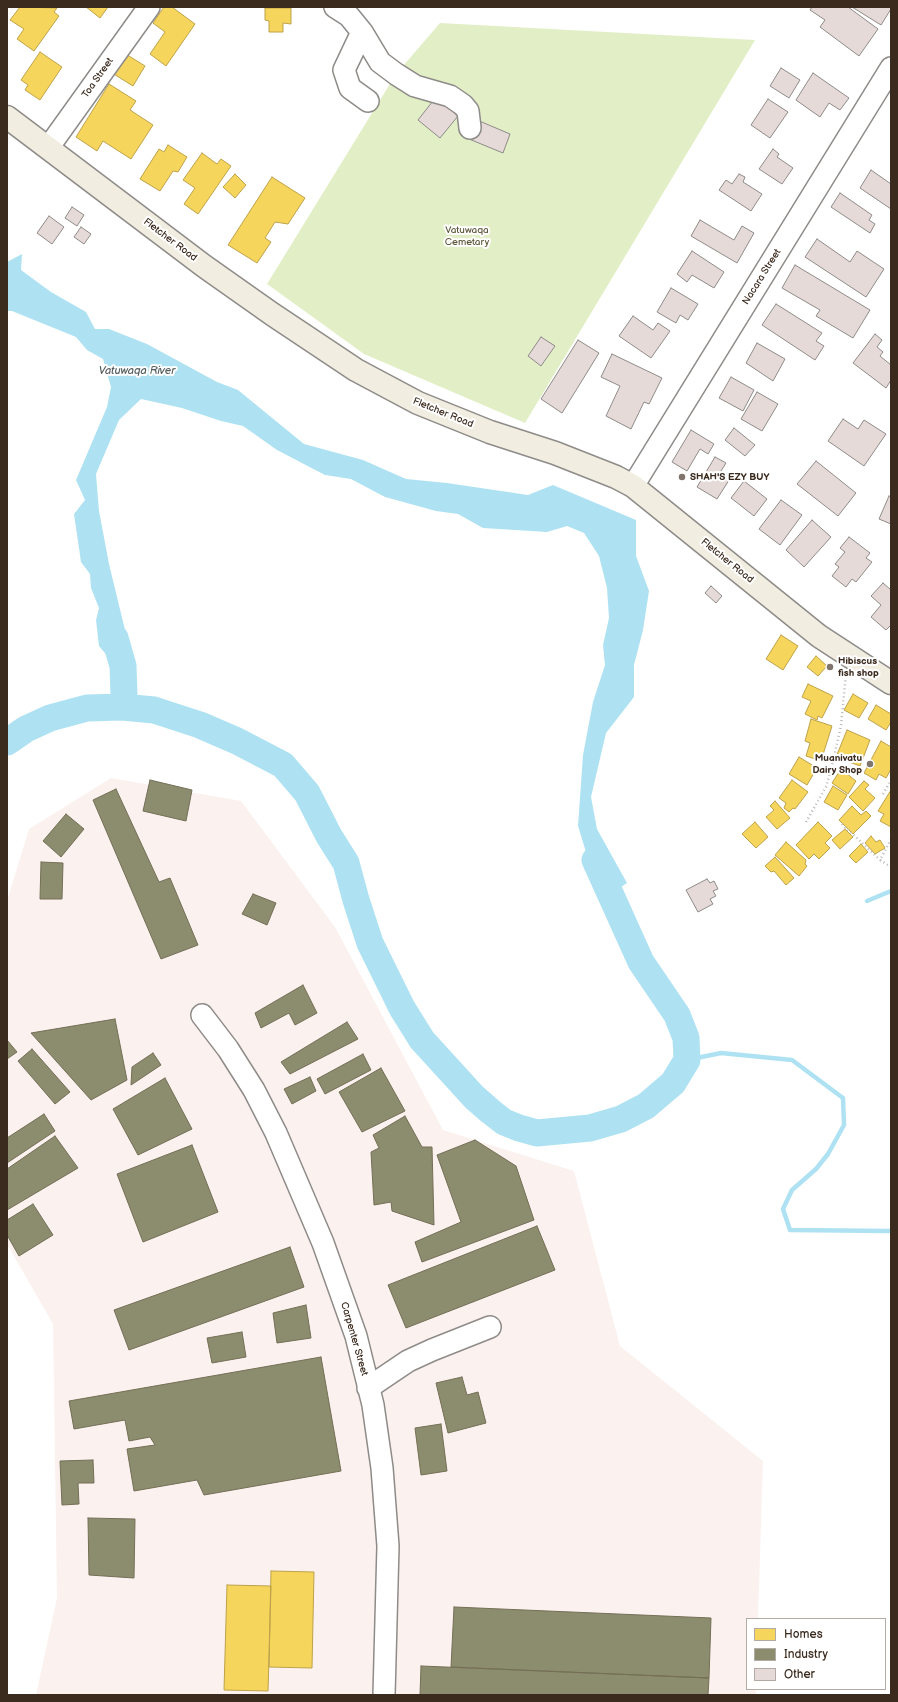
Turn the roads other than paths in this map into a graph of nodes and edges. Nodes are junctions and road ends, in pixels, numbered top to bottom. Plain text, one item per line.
1 (149, 7) edge
2 (349, 18) edge
3 (891, 68) edge
4 (368, 101) dead end
5 (7, 117) edge
6 (470, 128) dead end
7 (48, 148) junction
8 (633, 486) junction
9 (891, 683) edge
10 (202, 1015) dead end
11 (490, 1327) dead end
12 (368, 1388) junction
13 (384, 1695) edge

1 - 7 street, Toa Street
2 - 4 street
2 - 6 street
3 - 8 street, Nacara Street
5 - 7 main road, Fletcher Road
7 - 8 main road, Fletcher Road
8 - 9 main road, Fletcher Road
10 - 12 street, Carpenter Street
11 - 12 street
12 - 13 street, Carpenter Street

